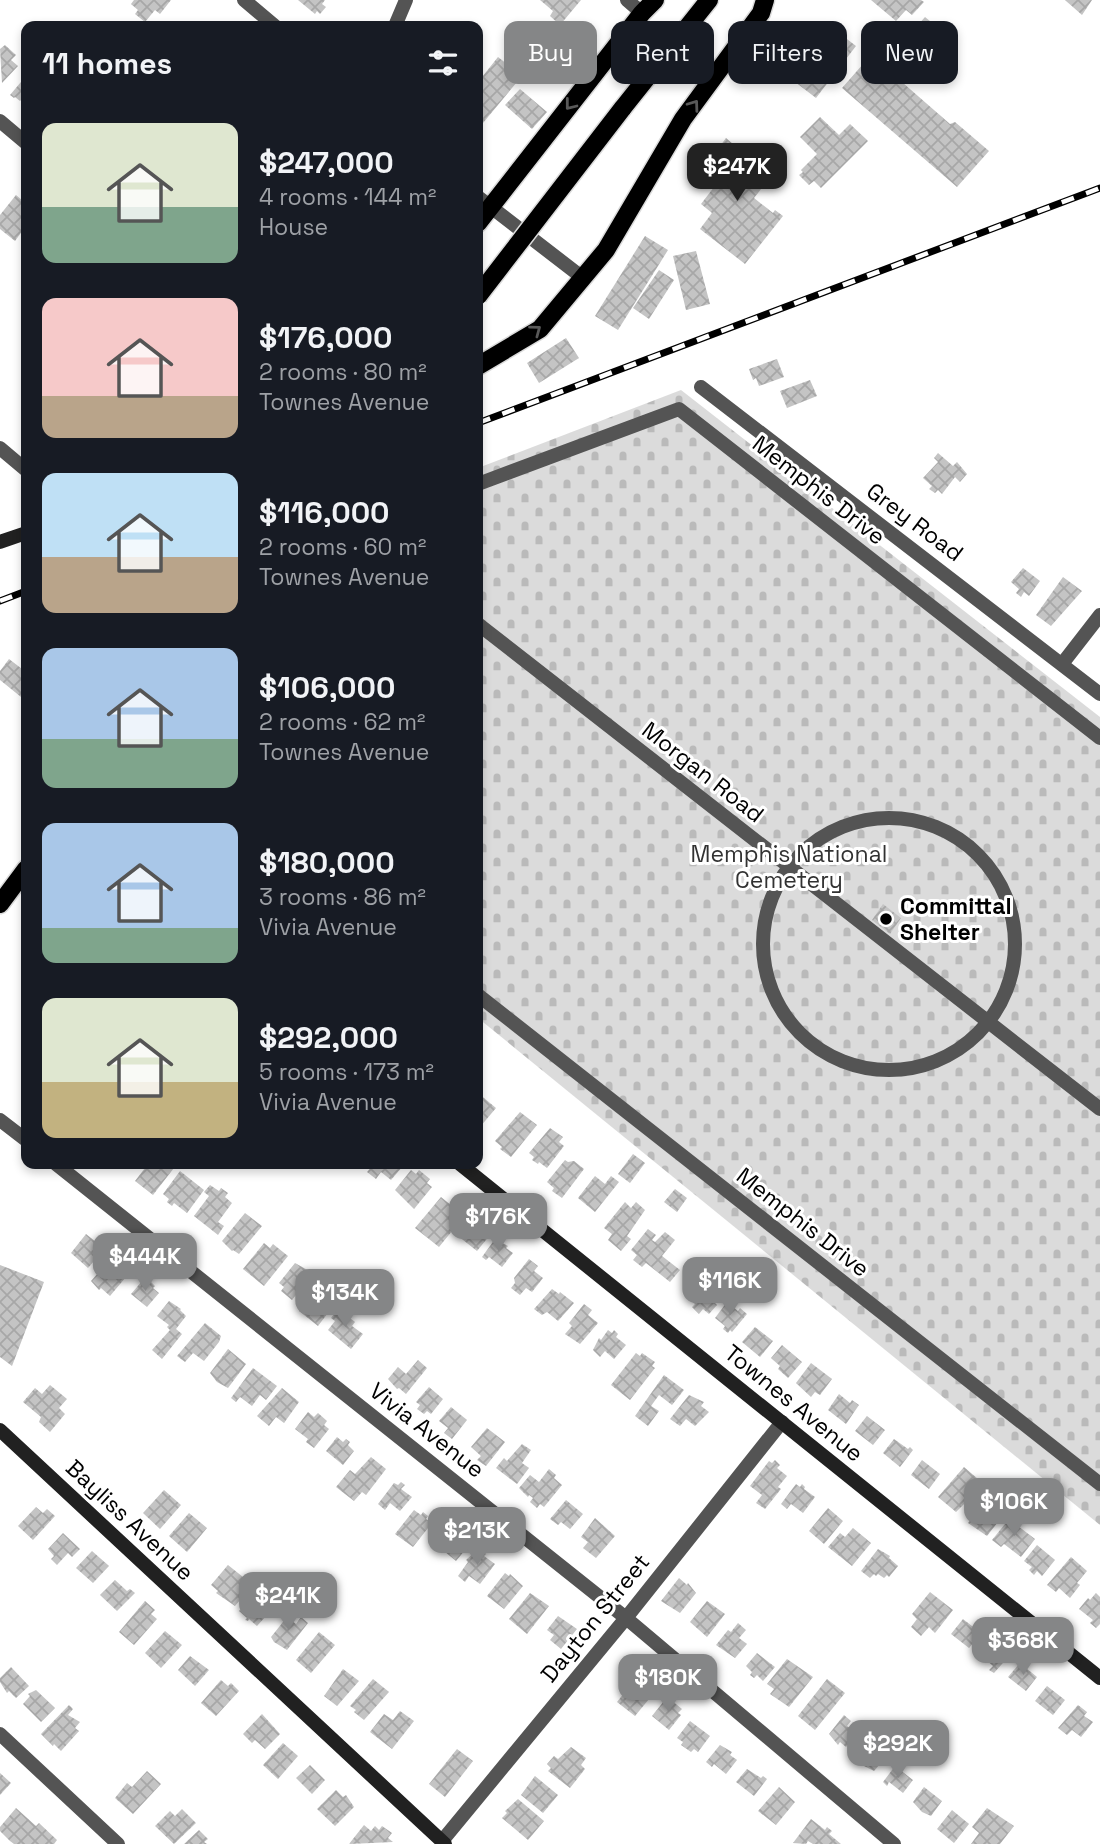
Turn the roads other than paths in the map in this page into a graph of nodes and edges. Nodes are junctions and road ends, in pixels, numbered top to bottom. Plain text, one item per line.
1 (244, 0) edge
2 (406, 0) edge
3 (627, 0) edge
4 (709, 0) edge
5 (765, 0) edge
6 (648, 6) edge
7 (269, 21) edge
8 (397, 21) edge
9 (0, 121) edge
10 (21, 139) edge
11 (484, 202) edge
12 (583, 278) junction
13 (483, 290) edge
14 (483, 363) edge
15 (701, 387) dead end
16 (0, 448) edge
17 (21, 466) edge
18 (483, 482) edge
19 (21, 535) edge
20 (0, 542) edge
21 (1100, 615) edge
22 (483, 628) edge
23 (1062, 664) junction
24 (1100, 694) edge
25 (1100, 738) edge
26 (788, 867) junction
27 (21, 876) edge
28 (1, 905) edge
29 (483, 999) edge
30 (988, 1023) junction
31 (1100, 1109) edge
32 (0, 1119) edge
33 (21, 1136) edge
34 (62, 1169) edge
35 (466, 1169) edge
36 (782, 1422) junction
37 (0, 1430) edge
38 (1100, 1484) edge
39 (626, 1618) junction
40 (1100, 1678) edge
41 (0, 1734) edge
42 (443, 1842) edge
43 (118, 1844) edge
44 (894, 1844) edge

1 - 7 street
2 - 8 street
3 - 6 street
4 - 13 main road, bridge
12 -> 5 main road
6 -> 11 main road
9 - 10 street
11 - 12 street
14 -> 12 main road
15 - 23 street, Grey Road
16 - 17 street
18 - 25 street, Memphis Drive
19 - 20 street
21 - 23 street
22 - 26 street, Morgan Road
23 - 24 street, Grey Road
26 - 30 street, Morgan Road
26 - 30 street
26 - 30 street
27 - 28 main road
29 - 38 street, Memphis Drive
30 - 31 street, Morgan Road
32 - 33 street
34 - 39 street, Vivia Avenue
35 - 36 street, Townes Avenue
36 - 39 street, Dayton Street
36 - 40 street, Townes Avenue
37 - 42 street, Bayliss Avenue
39 - 42 street, Dayton Street
39 - 44 street, Vivia Avenue
41 - 43 street

